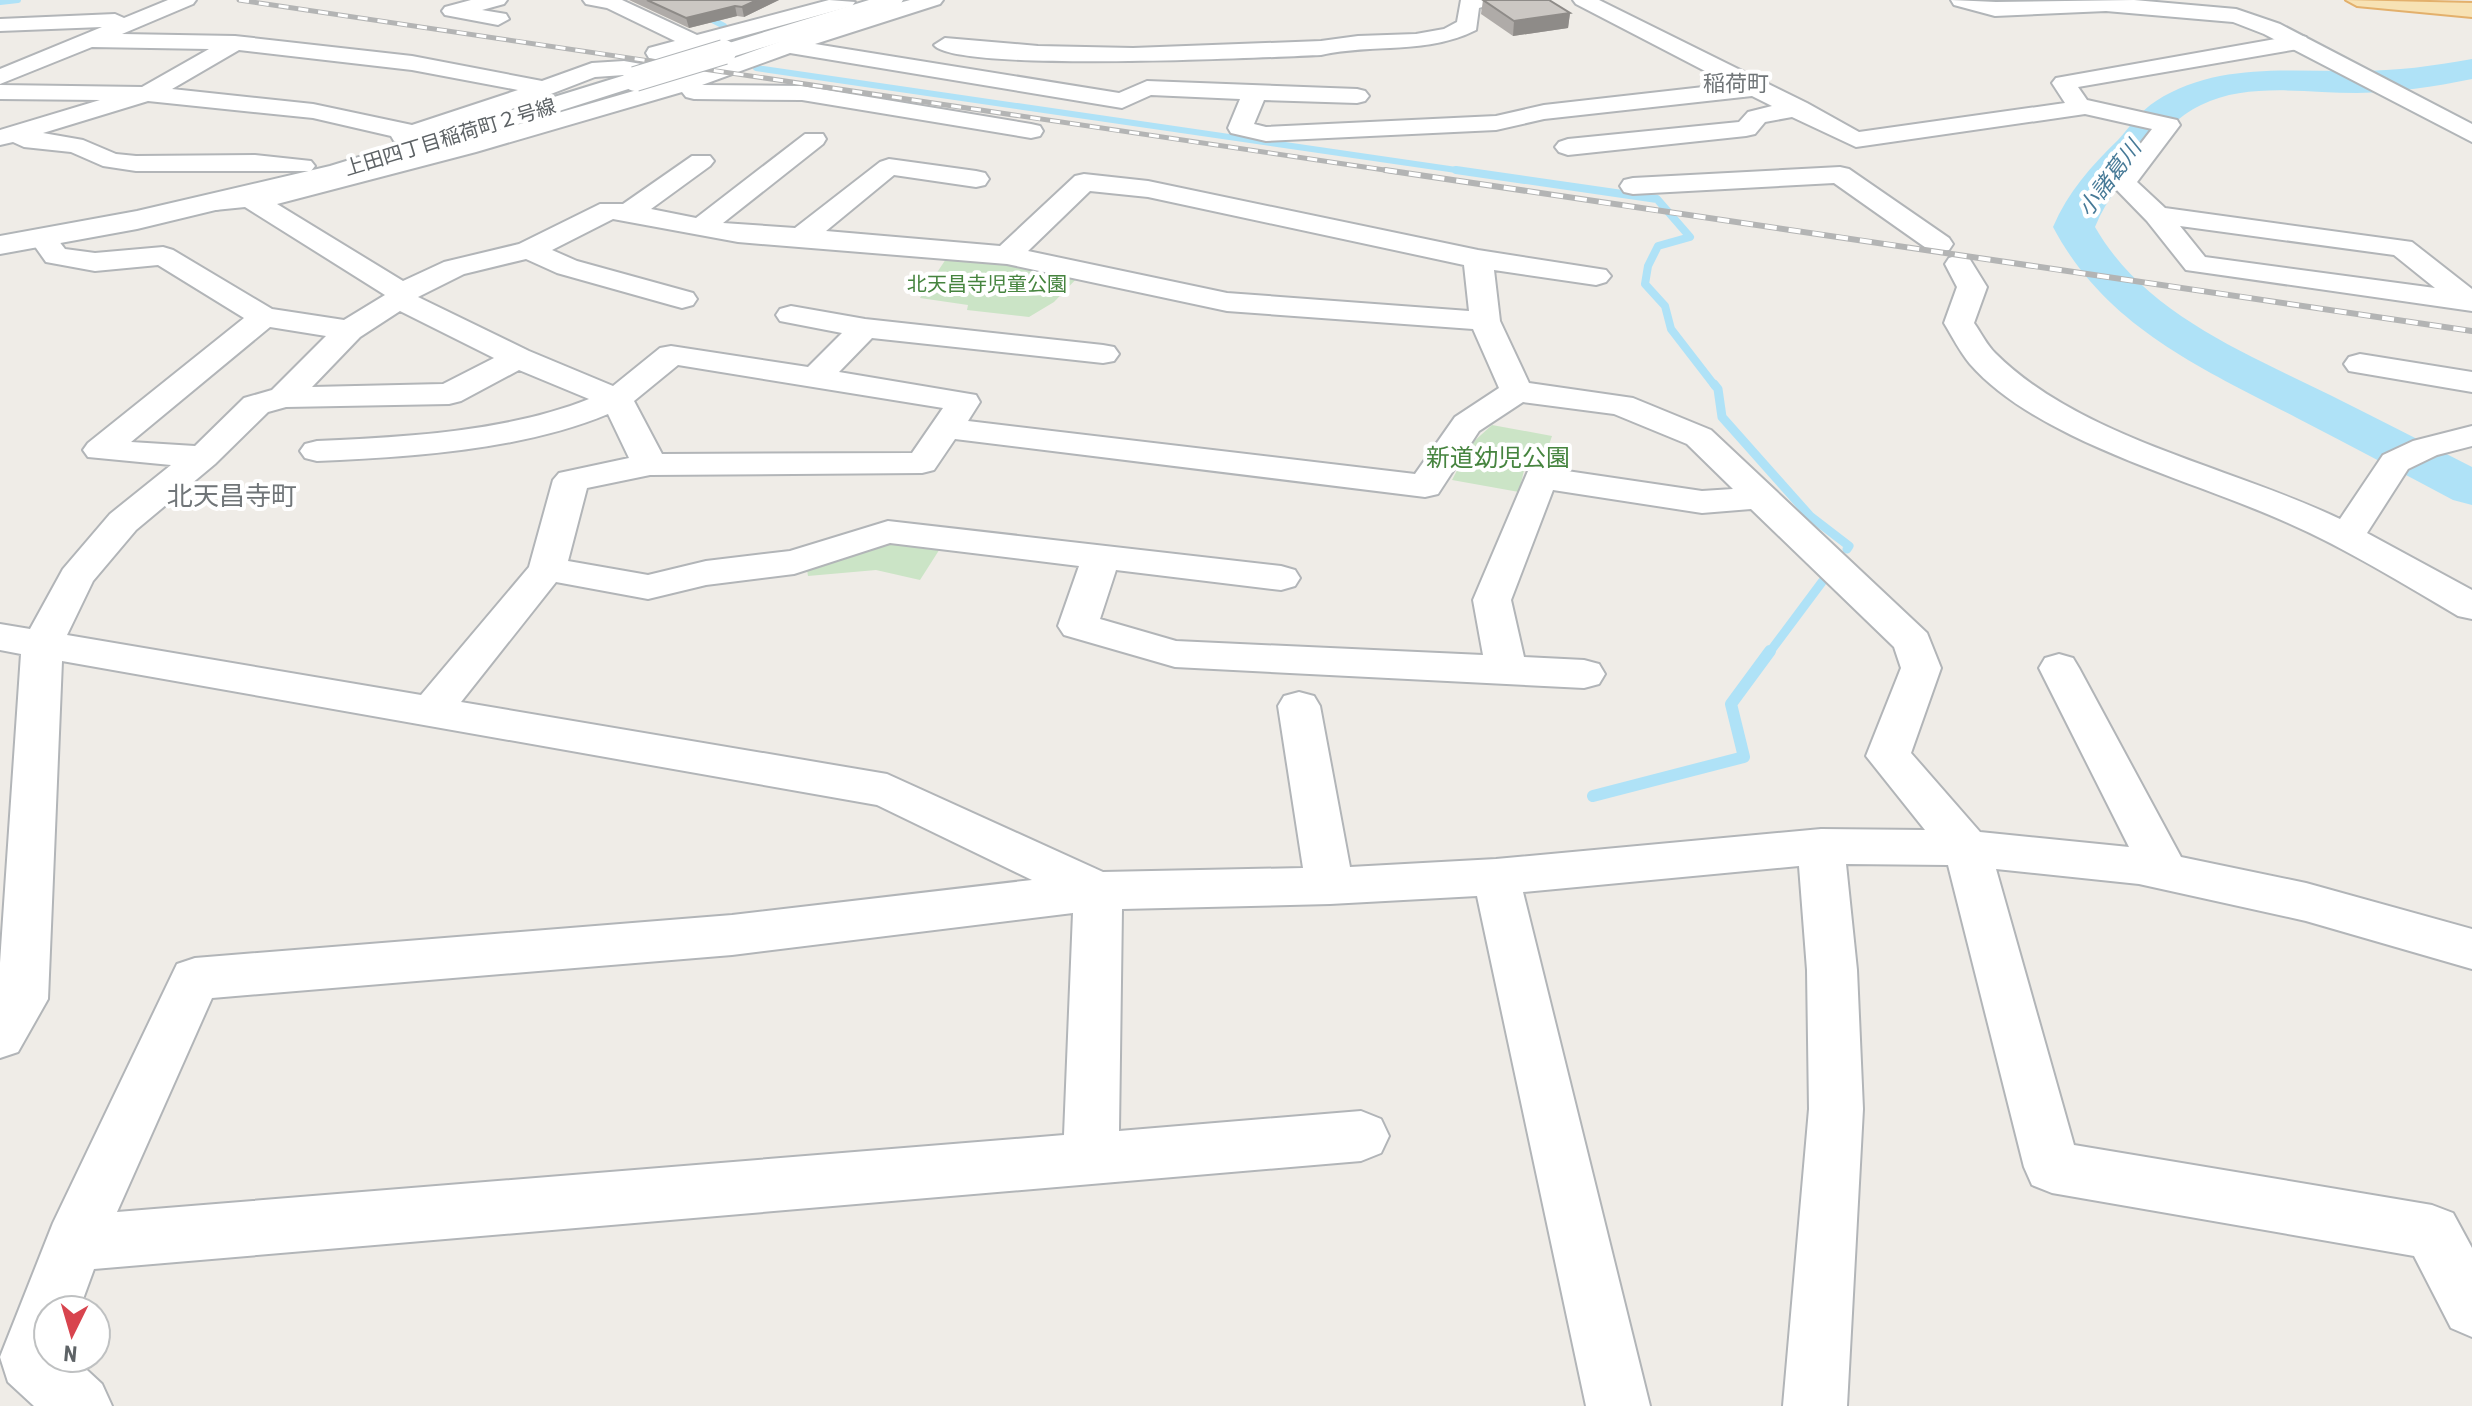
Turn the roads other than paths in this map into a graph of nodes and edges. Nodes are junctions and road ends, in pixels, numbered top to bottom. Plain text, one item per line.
1 (186, 0) edge
2 (593, 0) edge
3 (853, 0) edge
4 (892, 0) edge
5 (933, 0) edge
6 (1485, 0) edge
7 (1583, 0) edge
8 (1962, 0) edge
9 (2357, 0) edge
10 (2450, 0) edge
11 (2472, 2) edge
12 (2472, 10) edge
13 (140, 19) junction
14 (0, 25) edge
15 (836, 30) junction
16 (881, 36) dead end
17 (92, 40) junction
18 (693, 42) junction
19 (924, 42) dead end
20 (2298, 42) junction
21 (235, 43) junction
22 (791, 47) junction
23 (730, 58) junction
24 (28, 66) junction
25 (0, 67) edge
26 (0, 77) edge
27 (697, 79) junction
28 (547, 89) junction
29 (1753, 89) junction
30 (0, 92) edge
31 (661, 92) junction
32 (1255, 93) junction
33 (147, 94) junction
34 (1357, 96) dead end
35 (1799, 108) junction
36 (2080, 108) junction
37 (1031, 131) dead end
38 (413, 133) junction
39 (2472, 134) edge
40 (0, 139) edge
41 (814, 139) dead end
42 (1856, 140) junction
43 (1568, 147) dead end
44 (701, 161) dead end
45 (302, 166) junction
46 (1840, 175) junction
47 (976, 179) dead end
48 (1633, 186) dead end
49 (252, 200) junction
50 (215, 202) junction
51 (628, 213) junction
52 (2157, 215) junction
53 (701, 227) junction
54 (801, 237) junction
55 (43, 238) junction
56 (0, 245) edge
57 (529, 250) junction
58 (1007, 255) junction
59 (1478, 259) junction
60 (1596, 276) dead end
61 (400, 296) junction
62 (682, 299) dead end
63 (2471, 301) edge
64 (791, 315) dead end
65 (264, 317) junction
66 (1485, 321) junction
67 (865, 328) junction
68 (349, 330) junction
69 (1103, 354) dead end
70 (518, 358) junction
71 (2360, 364) dead end
72 (814, 379) junction
73 (2472, 382) edge
74 (1517, 391) junction
75 (284, 397) junction
76 (617, 399) junction
77 (946, 428) junction
78 (2472, 436) edge
79 (317, 451) dead end
80 (203, 457) junction
81 (650, 465) junction
82 (1760, 498) junction
83 (2346, 538) junction
84 (1101, 557) junction
85 (547, 569) junction
86 (1281, 578) dead end
87 (2472, 607) edge
88 (21, 642) edge
89 (2059, 668) dead end
90 (1506, 670) junction
91 (1584, 674) dead end
92 (1299, 706) dead end
93 (432, 710) junction
94 (17, 819) edge
95 (1821, 846) junction
96 (1967, 848) junction
97 (2165, 871) junction
98 (1496, 877) junction
99 (1330, 886) junction
100 (1098, 891) junction
101 (2472, 949) edge
102 (0, 1036) edge
103 (1361, 1136) dead end
104 (1091, 1158) junction
105 (2452, 1235) edge
106 (74, 1243) junction
107 (54, 1294) edge
108 (2472, 1307) edge
109 (45, 1374) edge
110 (80, 1406) edge
111 (1618, 1406) edge
112 (1815, 1406) edge

1 - 13 street
2 - 18 street
3 - 18 street
4 - 23 street, 上田四丁目稲荷町２号線
5 - 15 street
6 - 19 street
7 - 29 street
8 - 20 street
9 - 12 main road
10 - 11 main road
13 - 14 street
13 - 17 street
15 - 16 street
15 - 22 street
17 - 21 street
17 - 24 street
18 - 23 street
20 - 36 street
20 - 39 street
21 - 28 street
21 - 33 street
22 - 23 street
22 - 32 street
23 - 27 street
23 - 50 street, 上田四丁目稲荷町２号線, bridge
24 - 25 street
24 - 26 street
27 - 28 street
27 - 31 street
28 - 38 street
29 - 32 street
29 - 35 street
30 - 33 street
31 - 37 street
31 - 49 street
32 - 34 street
33 - 38 street
33 - 40 street
35 - 42 street
35 - 43 street
36 - 42 street
36 - 52 street
38 - 45 street
40 - 45 street
41 - 53 street
42 - 46 street
44 - 51 street
45 - 50 street
46 - 48 street
46 - 83 street
47 - 54 street
49 - 50 street
49 - 61 street
50 - 55 street, 上田四丁目稲荷町２号線
51 - 53 street
51 - 57 street
52 - 63 street
52 - 63 street
53 - 54 street
54 - 58 street
55 - 56 street, 上田四丁目稲荷町２号線
55 - 65 street
57 - 61 street
57 - 62 street
58 - 59 street
58 - 66 street
59 - 60 street
59 - 66 street
61 - 68 street
61 - 70 street
64 - 67 street
65 - 68 street
65 - 80 street
66 - 74 street
67 - 69 street
67 - 72 street
68 - 75 street
70 - 75 street
70 - 76 street
71 - 73 street
72 - 76 street
72 - 77 street
74 - 77 street
74 - 82 street
75 - 80 street
76 - 79 street
76 - 81 street
77 - 81 street
78 - 83 street
80 - 88 street
81 - 85 street
82 - 90 street
82 - 96 street
83 - 87 street
84 - 85 street
84 - 86 street
84 - 90 street
85 - 93 street
88 - 93 street
88 - 94 street
89 - 97 street
90 - 91 street
92 - 99 street
93 - 100 street
94 - 102 street
95 - 96 street
95 - 98 street
95 - 112 street
96 - 97 street
96 - 105 street
97 - 101 street
98 - 99 street
98 - 111 street
99 - 100 street
100 - 104 street
100 - 106 street
103 - 104 street
104 - 106 street
105 - 108 street
106 - 107 street
109 - 110 street

